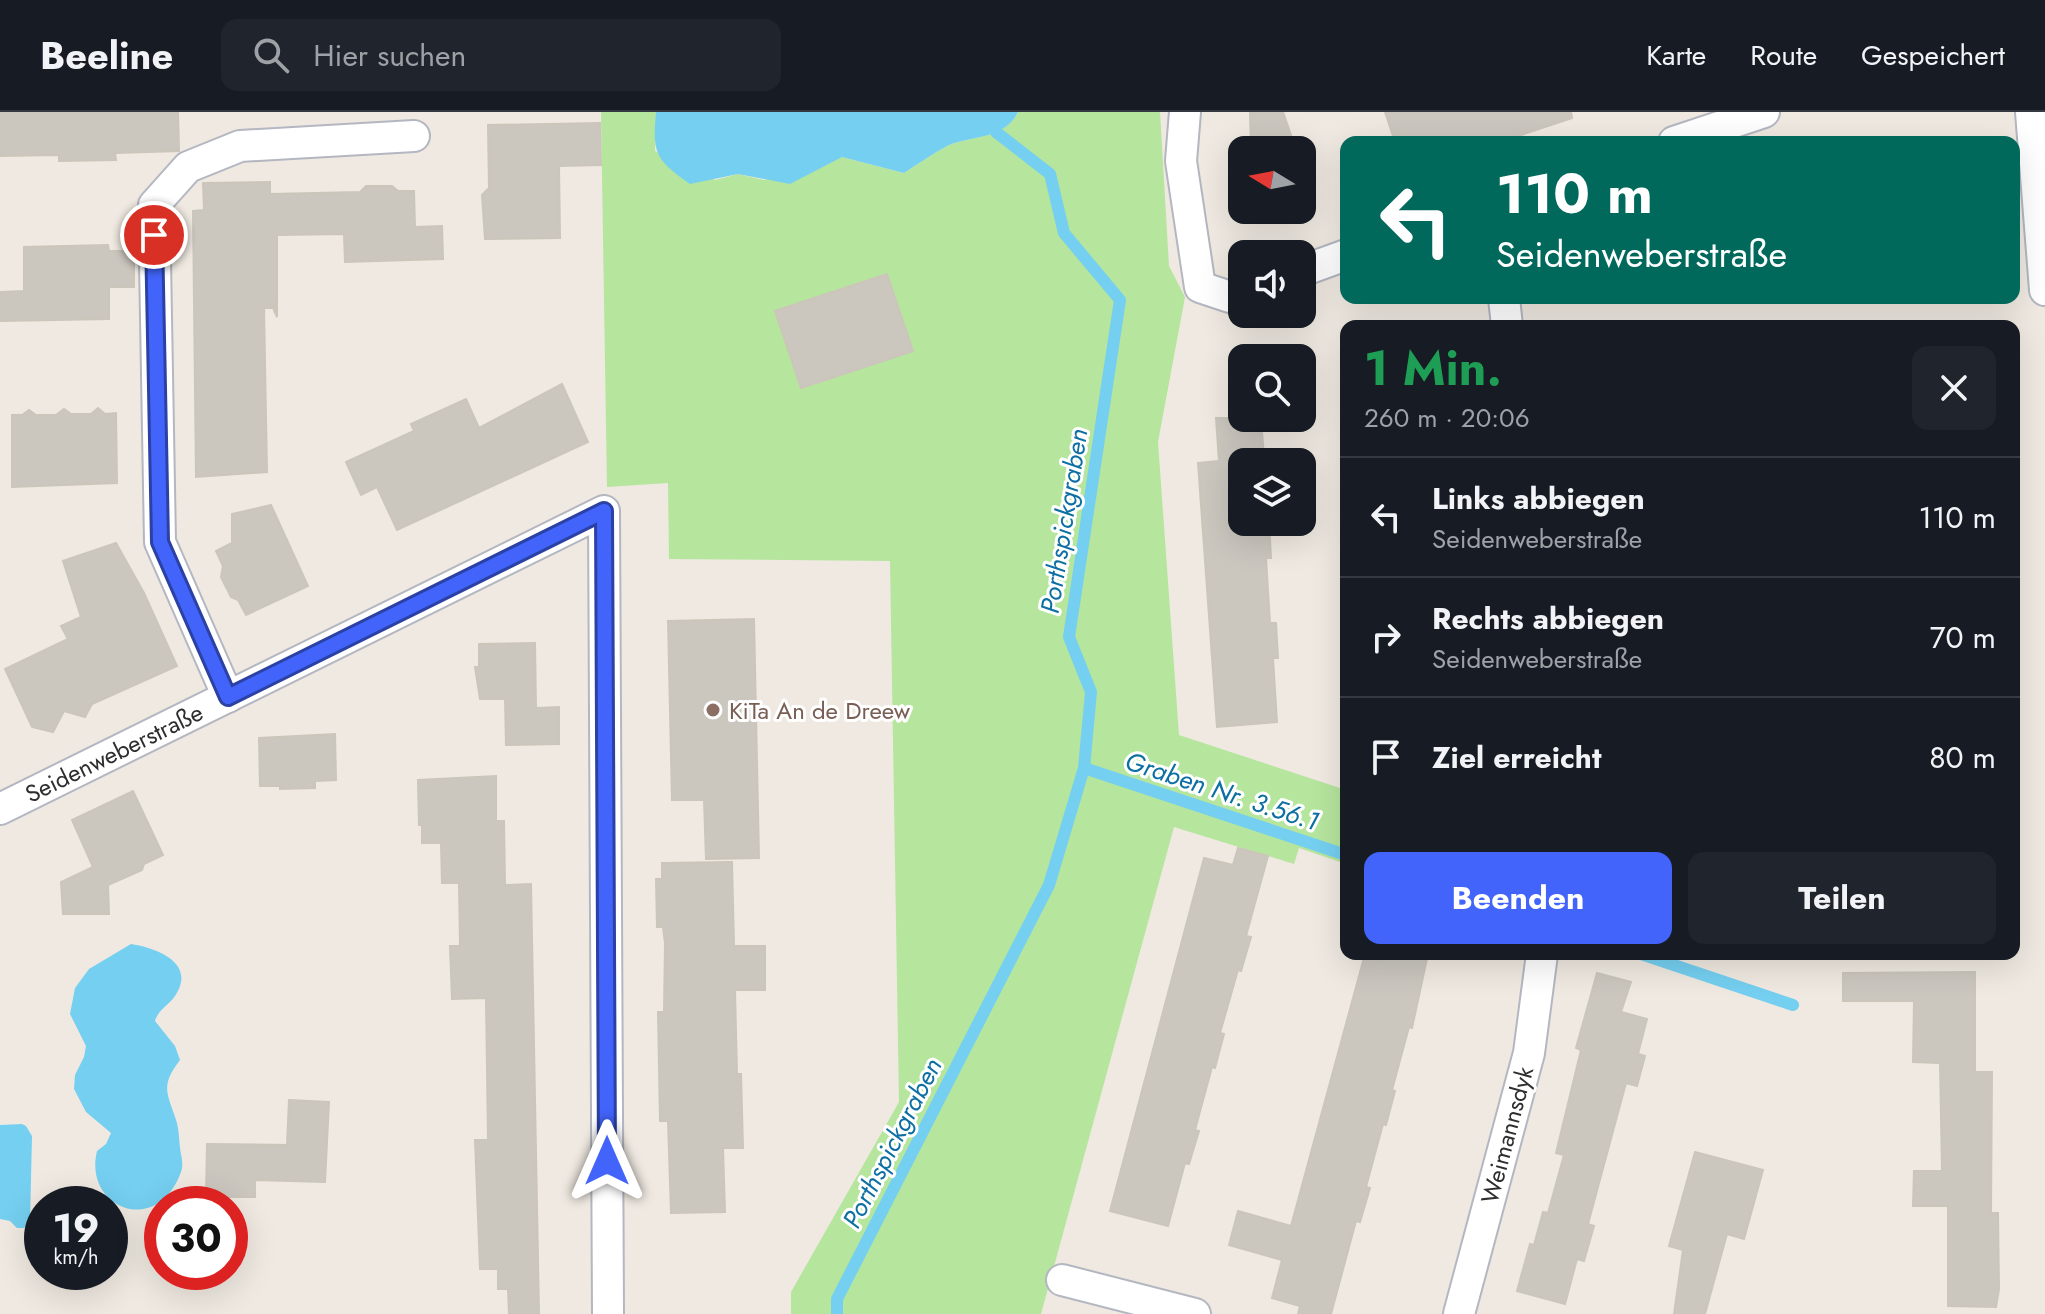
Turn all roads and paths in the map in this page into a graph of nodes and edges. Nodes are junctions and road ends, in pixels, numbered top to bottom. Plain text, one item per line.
1 (1185, 112) edge
2 (1764, 112) edge
3 (2031, 112) edge
4 (414, 136) dead end
5 (1692, 136) edge
6 (1340, 257) edge
7 (1316, 266) edge
8 (2045, 290) edge
9 (1228, 296) edge
10 (228, 697) junction
11 (0, 809) edge
12 (1541, 960) edge
13 (1062, 1280) dead end
14 (608, 1314) edge
15 (1195, 1314) edge
16 (1459, 1314) edge

1 - 9 street
2 - 5 street
3 - 8 street
4 - 10 street, Seidenweberstraße
6 - 7 street
10 - 11 street, Seidenweberstraße
10 - 14 street, Seidenweberstraße
12 - 16 street, Weimannsdyk
13 - 15 street

